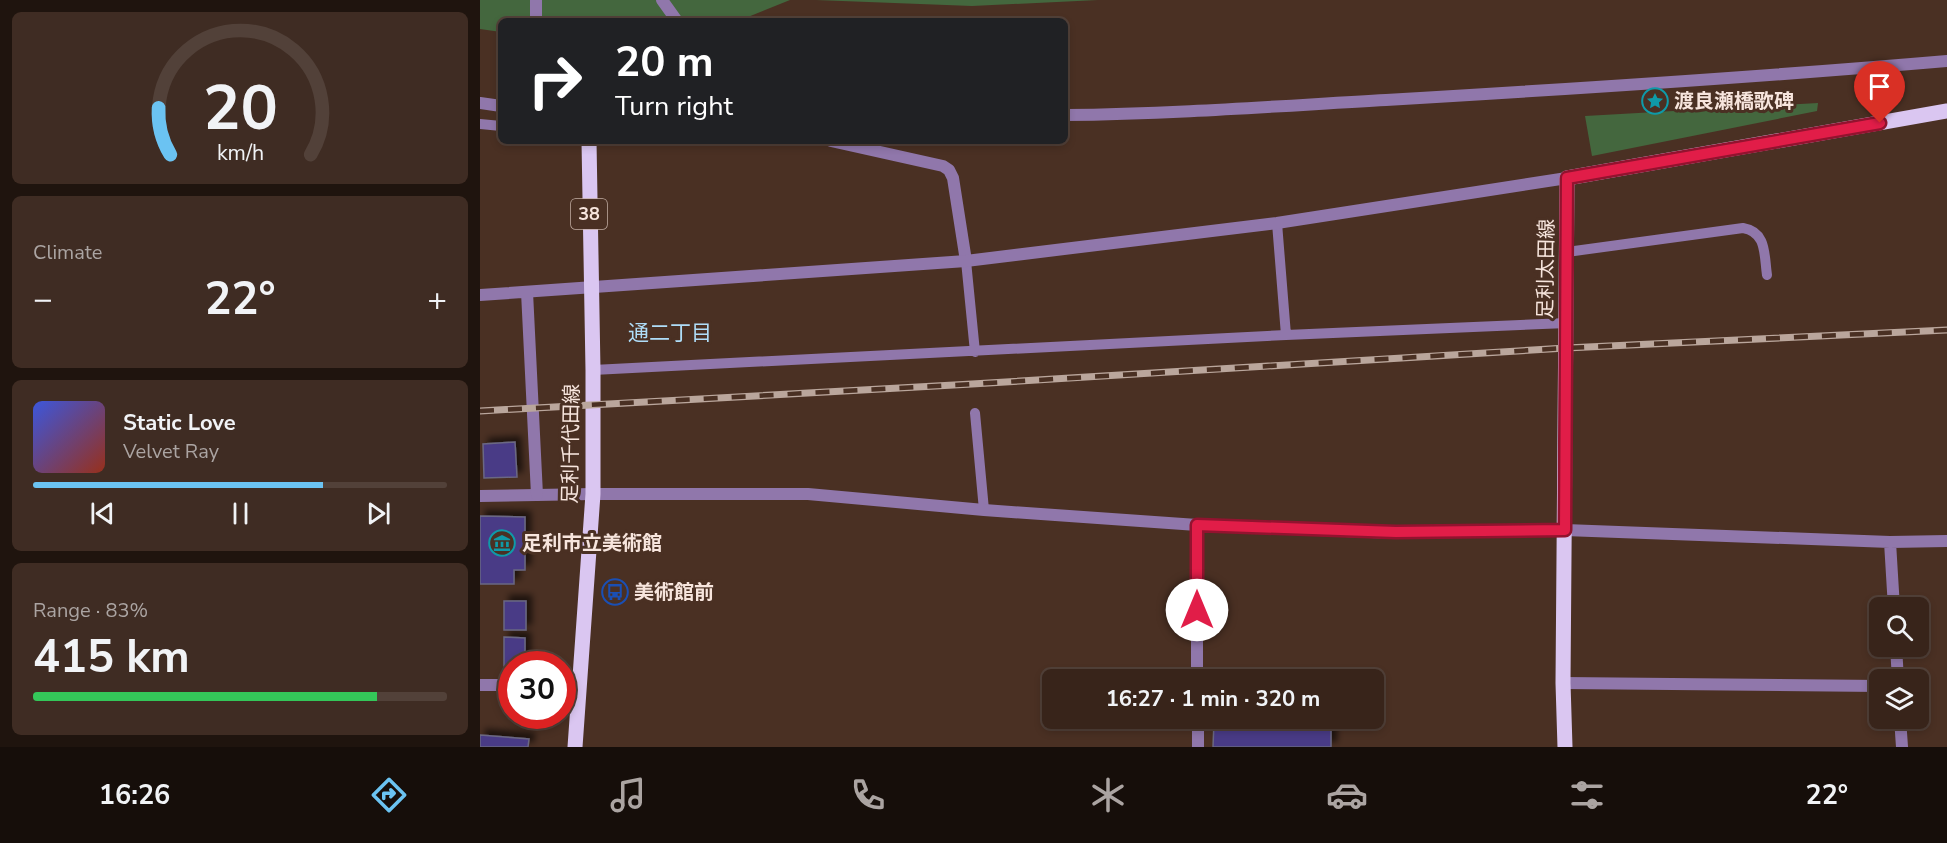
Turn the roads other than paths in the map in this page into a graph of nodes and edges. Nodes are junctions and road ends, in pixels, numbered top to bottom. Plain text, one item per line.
1 (536, 0) edge
2 (662, 0) edge
3 (536, 18) edge
4 (675, 18) edge
5 (1947, 61) edge
6 (480, 103) edge
7 (498, 106) edge
8 (1947, 111) edge
9 (1068, 116) edge
10 (480, 124) edge
11 (498, 126) edge
12 (589, 144) edge
13 (844, 144) edge
14 (1567, 178) junction
15 (1277, 223) junction
16 (1567, 252) junction
17 (966, 261) junction
18 (1767, 275) dead end
19 (590, 287) junction
20 (528, 292) junction
21 (480, 295) edge
22 (1567, 323) junction
23 (1286, 335) junction
24 (975, 352) junction
25 (593, 370) junction
26 (975, 414) dead end
27 (593, 494) junction
28 (537, 495) junction
29 (480, 496) edge
30 (984, 510) junction
31 (1197, 525) junction
32 (1565, 530) junction
33 (1947, 541) edge
34 (1890, 542) junction
35 (1893, 597) edge
36 (1197, 669) edge
37 (1563, 683) junction
38 (480, 685) edge
39 (498, 685) edge
40 (579, 685) joint
41 (1869, 686) edge
42 (1198, 729) edge
43 (1901, 729) edge
44 (575, 747) edge
45 (1198, 747) edge
46 (1565, 747) edge
47 (1902, 747) edge

1 - 3 street
2 - 4 street
5 - 9 street
6 - 7 street
8 - 14 main road
10 - 11 lane
12 - 19 main road, 足利千代田線 / 38
13 - 17 street
14 - 15 street
14 - 16 main road, 足利太田線
15 - 17 street
15 - 23 lane
16 - 18 lane
16 - 22 main road, 足利太田線
17 - 19 street
17 - 24 lane
19 - 20 street
19 - 25 main road, 足利千代田線 / 38
20 - 21 street
20 - 28 street
22 - 23 lane
22 - 32 main road, 足利太田線
23 - 24 lane
24 - 25 lane
25 - 27 main road, 足利千代田線 / 38
26 - 30 lane
27 - 28 street
27 - 30 street
27 - 40 main road, 足利千代田線 / 38
28 - 29 street
30 - 31 street
31 - 32 street
31 - 36 street
32 - 34 street
32 - 37 main road, 足利太田線
33 - 34 street
34 - 35 street
37 - 41 street
37 - 46 main road, 足利太田線
38 - 39 street
40 - 44 main road, 足利千代田線 / 38
42 - 45 street
43 - 47 street

